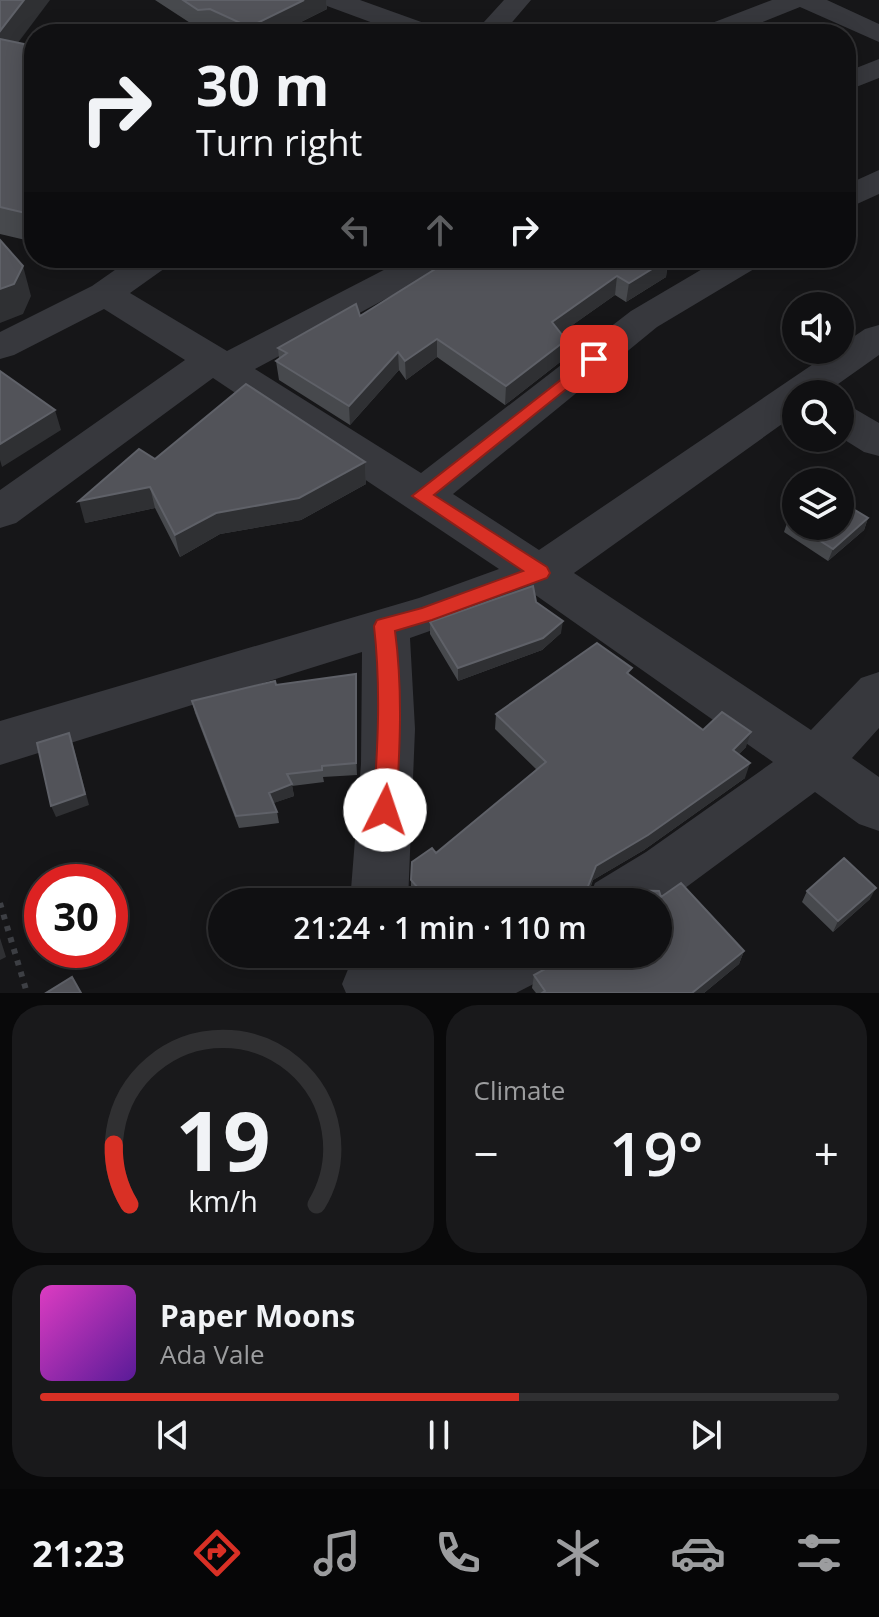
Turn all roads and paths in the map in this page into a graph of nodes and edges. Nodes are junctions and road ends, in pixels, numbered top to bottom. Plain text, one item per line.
1 (336, 0) edge
2 (518, 0) edge
3 (795, 0) edge
4 (806, 0) edge
5 (716, 4) dead end
6 (751, 17) junction
7 (401, 24) edge
8 (496, 24) edge
9 (734, 24) edge
10 (879, 34) edge
11 (879, 68) edge
12 (856, 78) edge
13 (879, 180) edge
14 (856, 193) edge
15 (141, 268) edge
16 (414, 268) edge
17 (729, 268) edge
18 (105, 294) junction
19 (879, 337) edge
20 (0, 347) edge
21 (219, 364) junction
22 (816, 380) edge
23 (782, 404) edge
24 (854, 427) edge
25 (879, 442) edge
26 (421, 496) junction
27 (0, 512) edge
28 (540, 573) junction
29 (384, 626) junction
30 (879, 693) edge
31 (0, 743) edge
32 (815, 762) junction
33 (879, 807) edge
34 (380, 888) edge
35 (639, 888) edge
36 (0, 903) edge
37 (500, 968) edge
38 (374, 977) edge
39 (27, 993) edge

1 - 7 street
2 - 8 street
3 - 6 street
4 - 10 street
5 - 6 street
6 - 9 street
11 - 12 street
13 - 14 street
15 - 18 street
16 - 21 street
17 - 26 street
18 - 20 street
18 - 21 street
19 - 22 street
21 - 26 street
21 - 27 street
23 - 28 street
24 - 25 street
26 - 28 street
28 - 29 street
28 - 32 street
29 - 31 street
29 - 34 street
30 - 32 street
32 - 33 street
32 - 35 street
36 - 39 path
37 - 38 street

